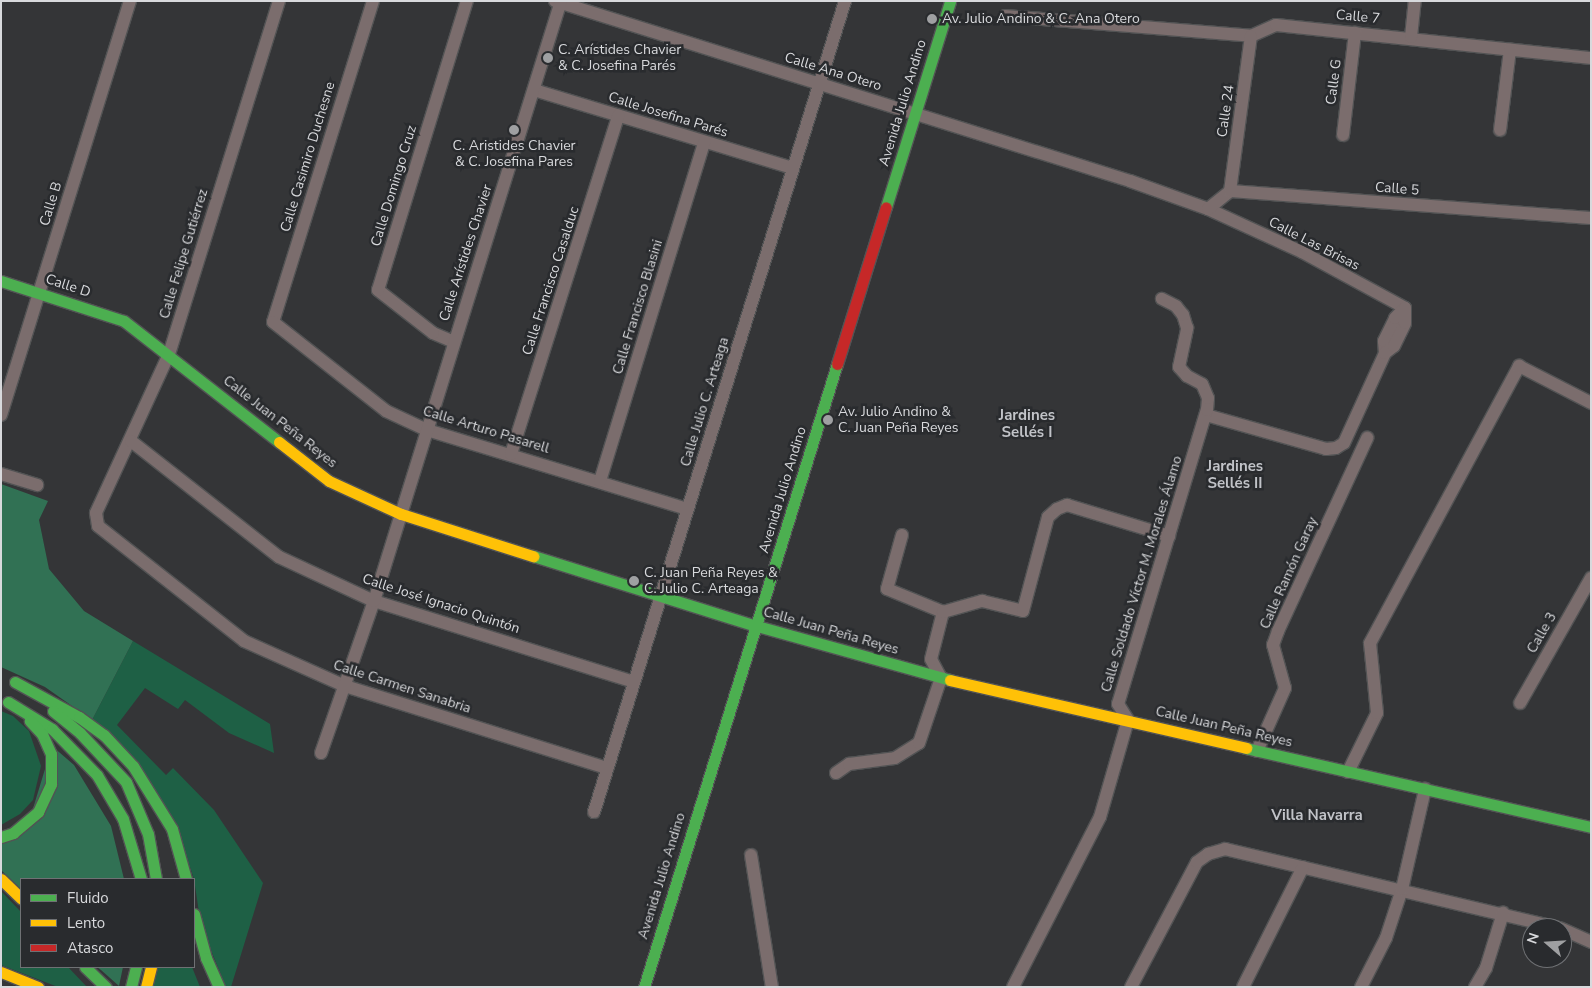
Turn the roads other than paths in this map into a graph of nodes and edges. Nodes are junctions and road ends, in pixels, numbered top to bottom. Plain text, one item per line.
1 (130, 1) edge
2 (279, 1) edge
3 (373, 1) edge
4 (467, 1) edge
5 (845, 1) edge
6 (950, 1) edge
7 (1415, 1) edge
8 (559, 2) edge
9 (1005, 16) dead end
10 (1355, 33) junction
11 (1251, 36) junction
12 (1411, 37) junction
13 (1510, 50) junction
14 (1591, 58) edge
15 (820, 84) junction
16 (534, 90) junction
17 (916, 113) junction
18 (618, 116) junction
19 (1500, 130) dead end
20 (1343, 135) dead end
21 (704, 142) junction
22 (793, 168) junction
23 (1130, 181) joint
24 (1230, 191) junction
25 (1208, 210) junction
26 (1591, 218) edge
27 (1, 281) edge
28 (39, 293) junction
29 (1162, 299) dead end
30 (124, 321) joint
31 (273, 322) joint
32 (454, 342) junction
33 (169, 354) junction
34 (1591, 403) edge
35 (1, 415) edge
36 (1206, 415) junction
37 (426, 430) junction
38 (1367, 438) dead end
39 (131, 441) junction
40 (511, 454) junction
41 (1, 474) edge
42 (600, 481) junction
43 (37, 485) dead end
44 (99, 508) joint
45 (687, 508) junction
46 (401, 514) junction
47 (902, 535) dead end
48 (1169, 536) junction
49 (1591, 578) edge
50 (661, 596) junction
51 (374, 601) junction
52 (943, 612) junction
53 (757, 626) junction
54 (1, 677) edge
55 (941, 678) junction
56 (14, 682) junction
57 (634, 682) junction
58 (345, 686) junction
59 (5, 700) edge
60 (1520, 703) dead end
61 (1128, 720) junction
62 (1257, 751) junction
63 (321, 753) dead end
64 (607, 768) junction
65 (1348, 772) junction
66 (836, 773) dead end
67 (1425, 789) junction
68 (594, 812) dead end
69 (1591, 827) edge
70 (1, 837) edge
71 (751, 855) dead end
72 (1304, 867) junction
73 (141, 878) edge
74 (156, 878) edge
75 (186, 878) edge
76 (1, 879) edge
77 (1402, 889) junction
78 (20, 897) edge
79 (1503, 913) junction
80 (195, 918) edge
81 (1522, 918) edge
82 (1572, 933) edge
83 (1591, 942) edge
84 (86, 968) edge
85 (136, 968) edge
86 (151, 968) edge
87 (1, 972) edge
88 (102, 983) edge
89 (38, 987) edge
90 (131, 987) edge
91 (146, 987) edge
92 (219, 987) edge
93 (644, 987) edge
94 (772, 987) edge
95 (1013, 987) edge
96 (1131, 987) edge
97 (1243, 987) edge
98 (1361, 987) edge
99 (1476, 987) edge

1 - 28 street, Calle B
2 - 33 street, Calle Felipe Gutiérrez
3 - 31 street, Calle Casimiro Duchesne
4 - 32 street, Calle Domingo Cruz
5 - 15 street, Calle Julio C. Arteaga
6 - 17 main road, Avenida Julio Andino
7 - 12 street
8 - 15 street, Calle Ana Otero
8 - 16 street, Calle Arístides Chavier
9 - 11 street
10 - 11 street, Calle 7
10 - 12 street, Calle 7
10 - 20 street, Calle G
11 - 24 street, Calle 24
12 - 13 street, Calle 7
13 - 14 street, Calle 7
13 - 19 street
15 - 17 street, Calle Ana Otero
15 - 22 street, Calle Julio C. Arteaga
16 - 18 street, Calle Josefina Parés
16 - 32 street, Calle Arístides Chavier
17 - 23 street, Calle Ana Otero
17 - 53 main road, Avenida Julio Andino
18 - 21 street, Calle Josefina Parés
18 - 40 street, Calle Francisco Casalduc
21 - 22 street, Calle Josefina Parés
21 - 42 street, Calle Francisco Blasini
22 - 45 street, Calle Julio C. Arteaga
23 - 25 street, Calle Las Brisas
24 - 25 street
24 - 26 street, Calle 5
25 - 36 street, Calle Las Brisas
27 - 28 main road, Calle D
28 - 30 main road, Calle D
28 - 35 street, Calle B
29 - 36 street, Calle Soldado Víctor M. Morales Álamo
30 - 33 main road, Calle Juan Peña Reyes
31 - 37 street, Calle Arturo Pasarell
32 - 37 street, Calle Arístides Chavier
33 - 39 street, Calle Felipe Gutiérrez
33 - 46 main road, Calle Juan Peña Reyes
34 - 65 street
36 - 48 street, Calle Soldado Víctor M. Morales Álamo
37 - 40 street, Calle Arturo Pasarell
37 - 46 street, Calle Arístides Chavier
38 - 62 street, Calle Ramón Garay
39 - 44 street, Calle Felipe Gutiérrez
39 - 51 street, Calle José Ignacio Quintón
40 - 42 street, Calle Arturo Pasarell
41 - 43 street
42 - 45 street, Calle Arturo Pasarell
44 - 58 street, Calle Carmen Sanabria
45 - 50 street, Calle Julio C. Arteaga
46 - 50 main road, Calle Juan Peña Reyes
46 - 51 street, Calle Arístides Chavier
47 - 52 street
48 - 52 street
48 - 61 street, Calle Soldado Víctor M. Morales Álamo
49 - 60 street, Calle 3
50 - 53 main road, Calle Juan Peña Reyes
50 - 57 street, Calle Julio C. Arteaga
51 - 57 street, Calle José Ignacio Quintón
51 - 58 street, Calle Arístides Chavier
52 - 55 street
53 - 55 main road, Calle Juan Peña Reyes
53 - 93 main road, Avenida Julio Andino
54 - 56 main road
55 - 61 main road, Calle Juan Peña Reyes
55 - 66 street
56 - 74 main road
56 - 75 main road
57 - 64 street, Calle Julio C. Arteaga
58 - 63 street, Calle Arístides Chavier
58 - 64 street, Calle Carmen Sanabria
59 - 70 main road
59 - 73 main road
61 - 62 main road, Calle Juan Peña Reyes
61 - 95 street
62 - 65 main road, Calle Juan Peña Reyes
64 - 68 street, Calle Julio C. Arteaga
65 - 67 main road, Calle Juan Peña Reyes
67 - 69 main road, Calle Juan Peña Reyes
67 - 77 street
71 - 94 street
72 - 77 street
72 - 96 street
72 - 97 street
76 - 78 main road
77 - 79 street
77 - 98 street
79 - 81 street
79 - 99 street
80 - 92 main road
82 - 83 street
84 - 88 main road
85 - 90 main road
86 - 91 main road
87 - 89 main road

